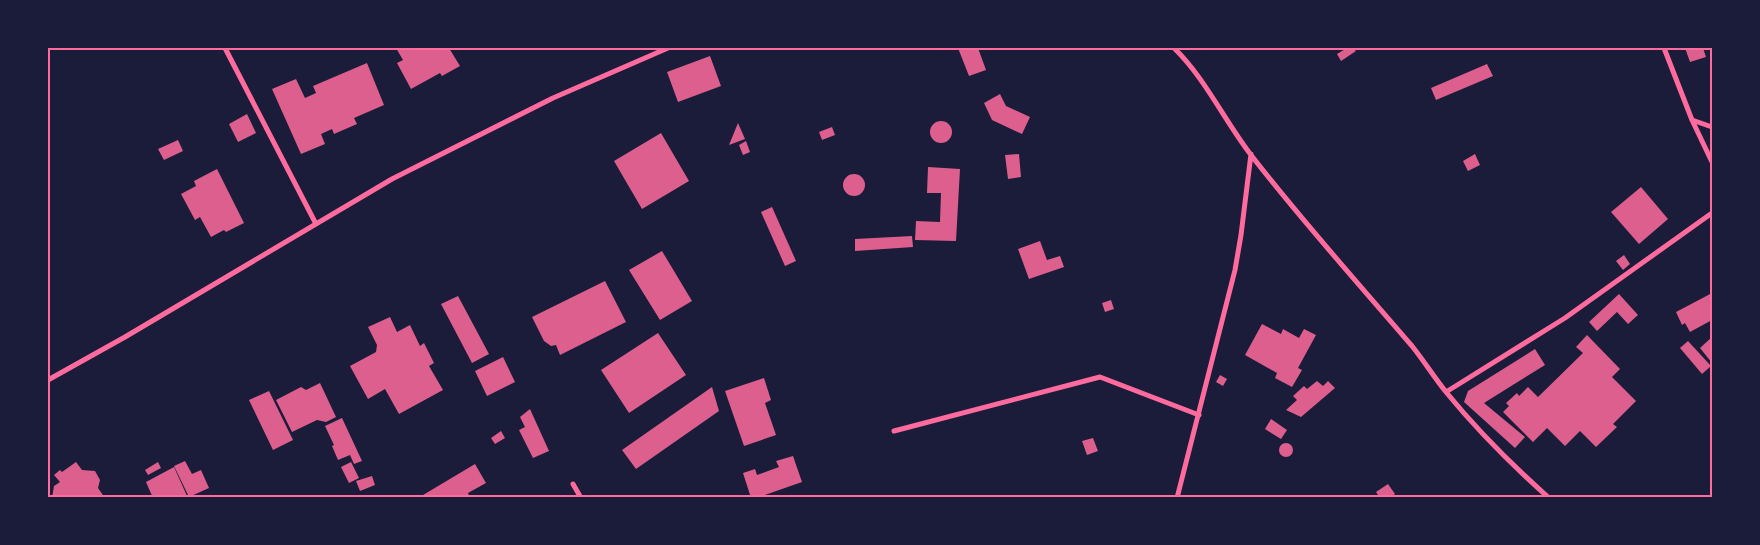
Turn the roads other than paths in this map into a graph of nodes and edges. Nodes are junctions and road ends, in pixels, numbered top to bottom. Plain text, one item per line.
1 (224, 48) edge
2 (668, 48) edge
3 (1174, 48) edge
4 (1664, 48) edge
5 (1692, 120) junction
6 (1712, 127) edge
7 (1251, 154) junction
8 (1712, 162) edge
9 (1712, 212) edge
10 (316, 224) junction
11 (48, 380) edge
12 (1446, 392) junction
13 (1199, 414) junction
14 (894, 431) dead end
15 (573, 484) dead end
16 (581, 498) edge
17 (1177, 498) edge
18 (1549, 498) edge

1 - 10 street
2 - 10 street
3 - 7 street
4 - 5 street
5 - 6 street
5 - 8 street
7 - 12 street
7 - 13 street
9 - 12 street
10 - 11 street
12 - 18 street
13 - 14 street
13 - 17 street
15 - 16 street

